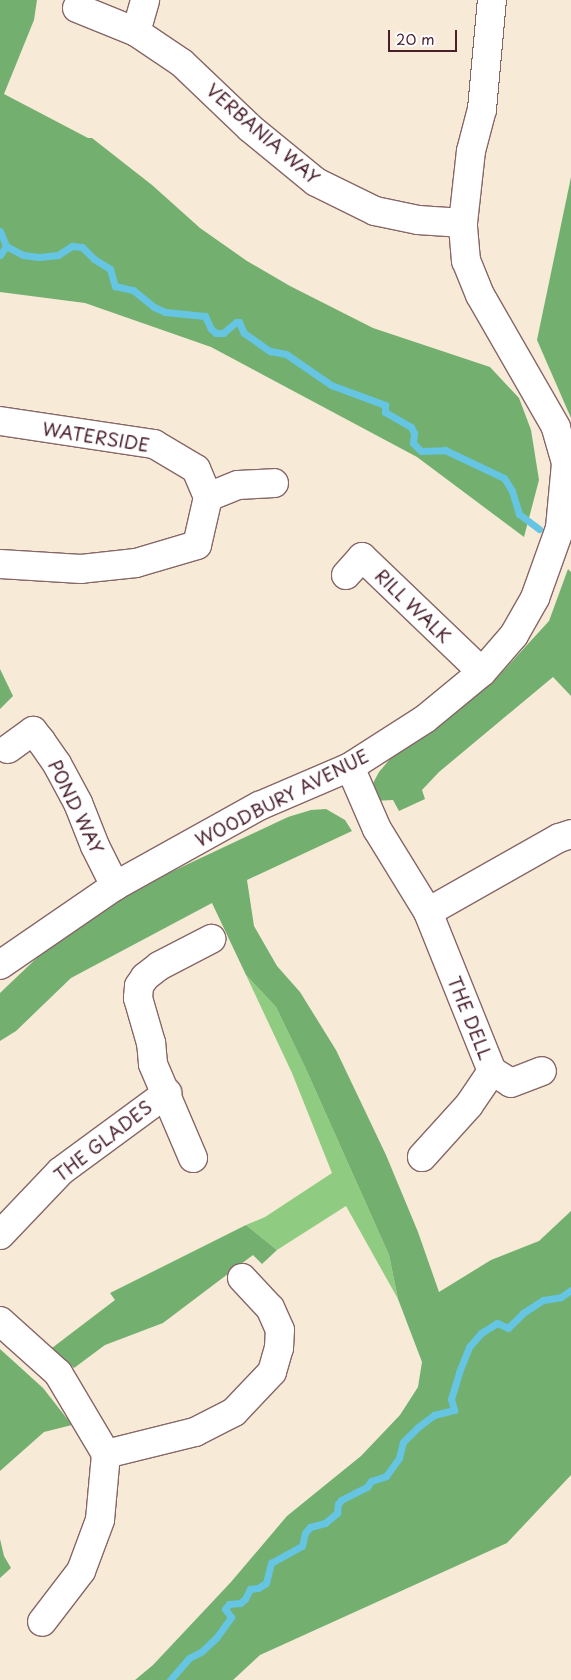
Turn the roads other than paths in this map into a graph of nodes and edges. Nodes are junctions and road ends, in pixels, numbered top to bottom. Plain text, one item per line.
1 (146, 0) edge
2 (492, 0) edge
3 (77, 8) dead end
4 (136, 32) junction
5 (463, 223) junction
6 (0, 422) edge
7 (274, 483) dead end
8 (208, 497) junction
9 (0, 564) edge
10 (346, 575) dead end
11 (482, 672) junction
12 (8, 748) dead end
13 (350, 767) junction
14 (571, 834) edge
15 (115, 886) junction
16 (428, 912) junction
17 (211, 939) dead end
18 (0, 965) edge
19 (492, 1071) junction
20 (542, 1071) dead end
21 (167, 1093) junction
22 (422, 1157) dead end
23 (192, 1158) dead end
24 (0, 1235) edge
25 (242, 1278) dead end
26 (0, 1321) edge
27 (106, 1454) junction
28 (42, 1622) dead end

1 - 4 street
2 - 5 street, WOODBURY AVENUE
3 - 4 street, VERBANIA WAY
4 - 5 street, VERBANIA WAY
5 - 11 street, WOODBURY AVENUE
6 - 8 street, WATERSIDE
7 - 8 street
8 - 9 street
10 - 11 street, RILL WALK
11 - 13 street, WOODBURY AVENUE
12 - 15 street, POND WAY
13 - 15 street, WOODBURY AVENUE
13 - 16 street, THE DELL
14 - 16 street
15 - 18 street, WOODBURY AVENUE
16 - 19 street, THE DELL
17 - 21 street, THE GLADES
19 - 20 street, THE DELL
19 - 22 street
21 - 23 street, THE GLADES
21 - 24 street, THE GLADES
25 - 27 street
26 - 27 street
27 - 28 street

